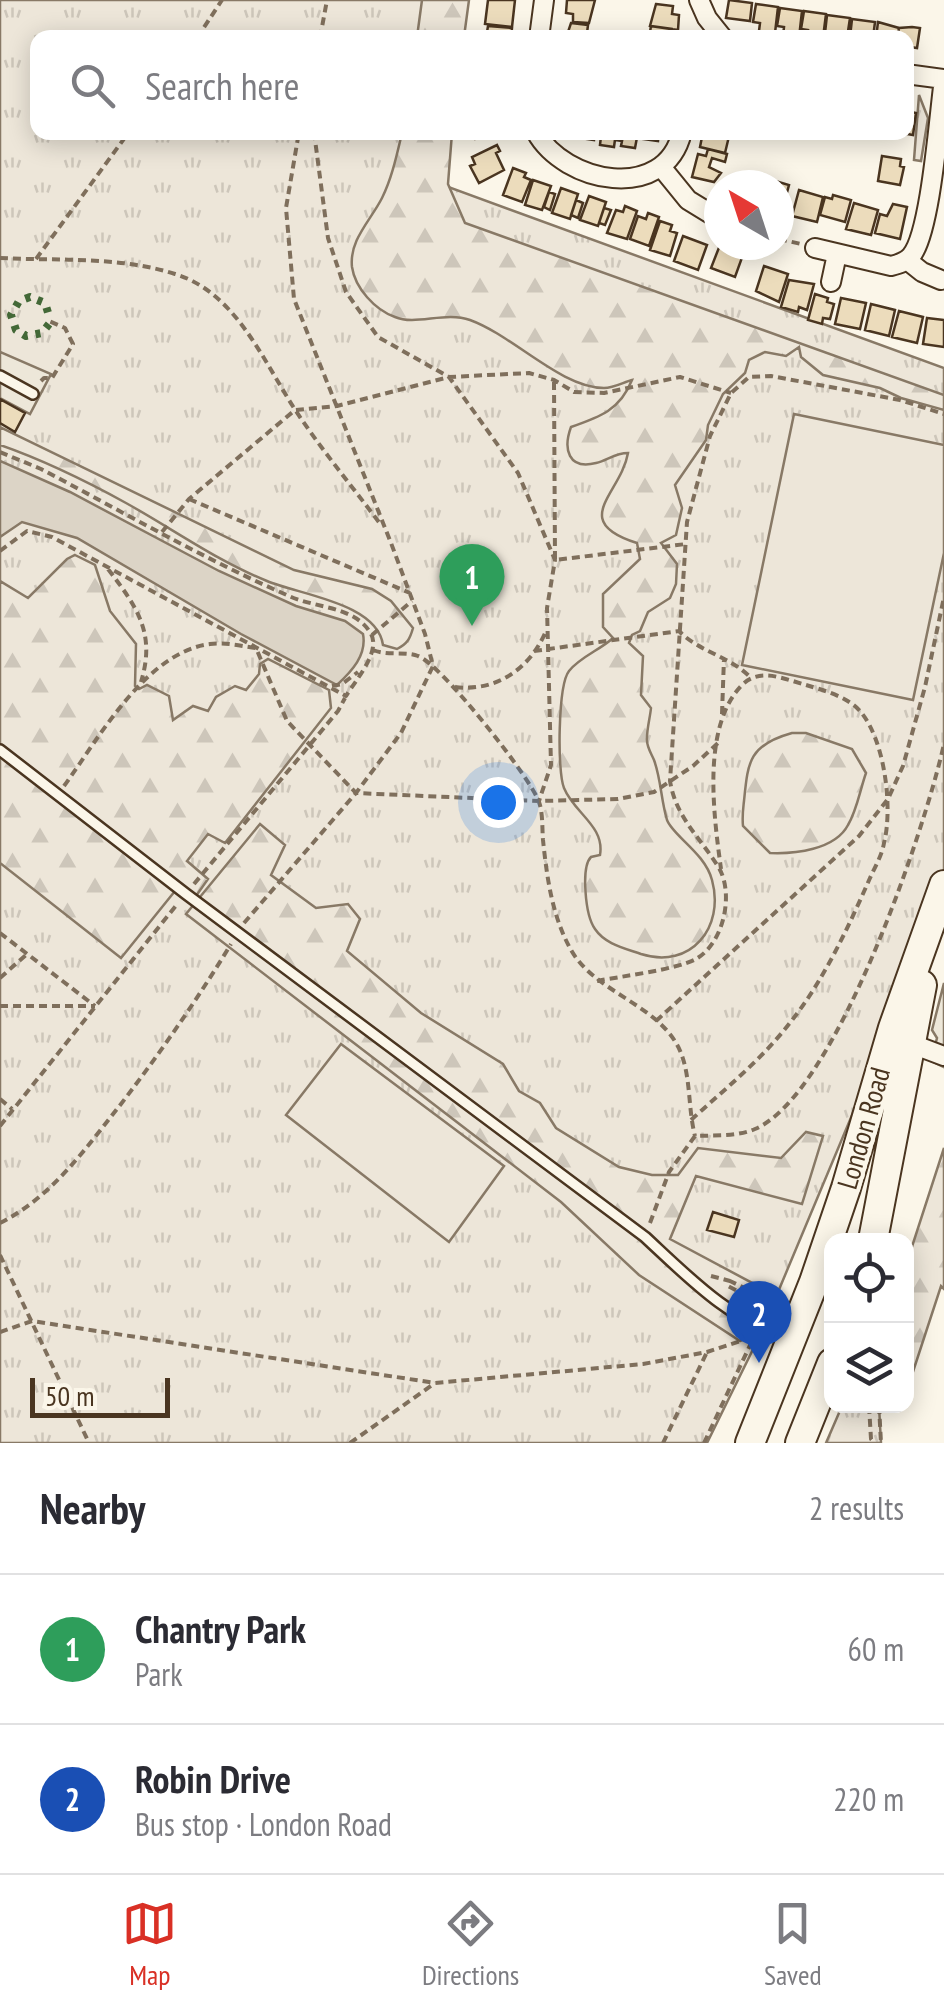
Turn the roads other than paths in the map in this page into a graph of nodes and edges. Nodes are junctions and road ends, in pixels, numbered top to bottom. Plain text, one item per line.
1 (544, 0) edge
2 (700, 0) edge
3 (540, 30) edge
4 (716, 30) edge
5 (914, 75) edge
6 (944, 78) edge
7 (542, 140) edge
8 (679, 140) edge
9 (662, 168) junction
10 (704, 210) edge
11 (812, 248) road end
12 (838, 254) junction
13 (907, 260) junction
14 (941, 280) dead end
15 (831, 282) dead end
16 (0, 376) edge
17 (33, 394) road end
18 (0, 750) edge
19 (944, 885) edge
20 (932, 924) junction
21 (912, 1044) junction
22 (944, 1056) edge
23 (874, 1233) edge
24 (792, 1339) junction
25 (824, 1383) edge
26 (828, 1413) edge
27 (749, 1441) edge
28 (800, 1443) edge
29 (817, 1443) edge

1 - 3 street
2 - 4 street
5 - 6 street
6 - 13 street
7 - 9 street
8 - 9 street
9 - 10 street
11 - 12 street
12 - 13 street
12 - 15 street
13 - 14 street
16 - 17 lane
18 - 24 lane
19 - 20 main road, London Road
20 - 21 main road, London Road
20 - 24 main road, London Road
21 - 22 street
21 - 23 main road, London Road
24 - 27 main road, London Road
25 - 28 main road
26 - 29 main road

